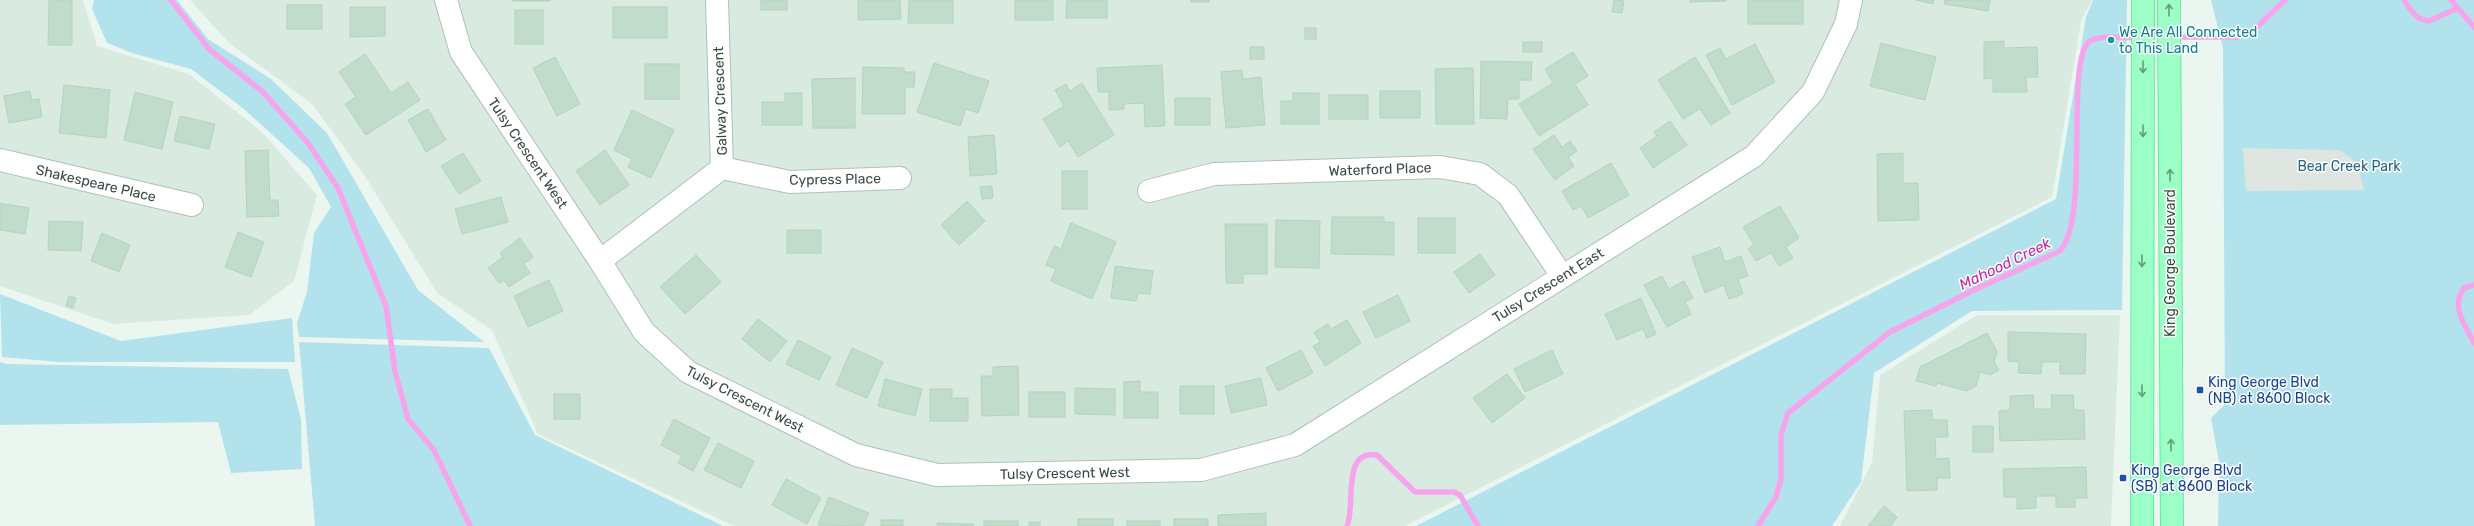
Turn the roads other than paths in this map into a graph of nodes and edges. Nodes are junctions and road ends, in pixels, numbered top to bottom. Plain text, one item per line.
1 (446, 0) edge
2 (717, 0) edge
3 (1851, 0) edge
4 (2143, 0) edge
5 (2169, 0) edge
6 (0, 160) edge
7 (722, 168) junction
8 (900, 178) dead end
9 (1149, 190) dead end
10 (192, 205) dead end
11 (600, 261) junction
12 (1562, 276) junction
13 (1168, 471) joint
14 (2142, 526) edge
15 (2172, 526) edge

1 - 11 street, Tulsy Crescent West
2 - 7 street, Galway Crescent
3 - 12 street, Tulsy Crescent East
4 -> 14 main road, King George Boulevard
15 -> 5 main road, King George Boulevard
6 - 10 street, Shakespeare Place
7 - 8 street, Cypress Place
7 - 11 street, Galway Crescent
9 - 12 street, Waterford Place
11 - 13 street, Tulsy Crescent West
12 - 13 street, Tulsy Crescent East

